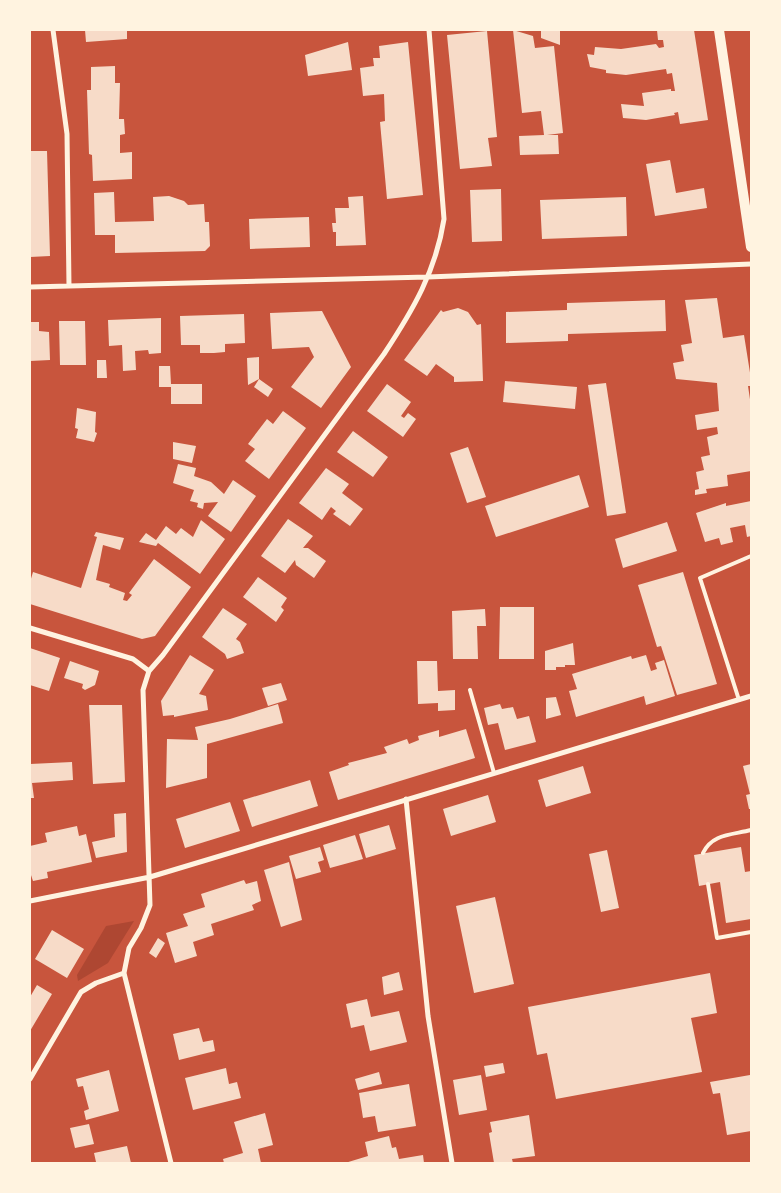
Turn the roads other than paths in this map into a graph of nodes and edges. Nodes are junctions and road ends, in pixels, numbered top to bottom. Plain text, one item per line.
1 (53, 30) edge
2 (429, 30) edge
3 (719, 30) edge
4 (751, 247) edge
5 (751, 264) edge
6 (428, 277) junction
7 (69, 286) junction
8 (30, 287) edge
9 (751, 556) edge
10 (30, 628) edge
11 (149, 671) junction
12 (470, 690) dead end
13 (751, 696) edge
14 (739, 700) junction
15 (494, 773) junction
16 (406, 799) junction
17 (751, 830) edge
18 (703, 853) dead end
19 (150, 877) junction
20 (708, 884) dead end
21 (30, 901) edge
22 (751, 932) edge
23 (124, 973) junction
24 (30, 1079) edge
25 (171, 1163) edge
26 (452, 1163) edge

1 - 7 street
2 - 6 street
3 - 4 main road
5 - 6 street
6 - 7 street
6 - 11 street
7 - 8 street
9 - 14 lane
10 - 11 street
11 - 19 street
12 - 15 lane
13 - 14 street
14 - 15 street
15 - 16 street
16 - 19 street
16 - 26 street
17 - 18 lane
19 - 21 street
19 - 23 street
20 - 22 lane
23 - 24 street
23 - 25 street

